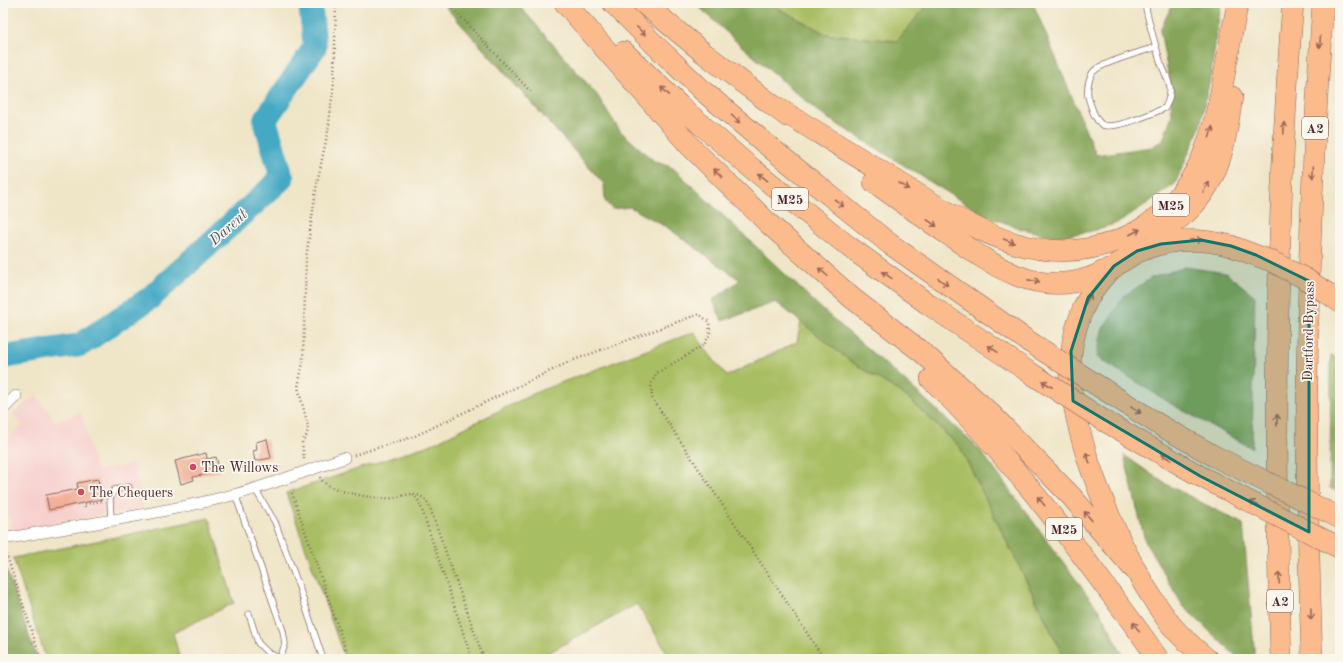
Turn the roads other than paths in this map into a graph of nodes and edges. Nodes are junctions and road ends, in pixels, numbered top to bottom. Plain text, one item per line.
1 (565, 3) edge
2 (574, 3) edge
3 (613, 3) edge
4 (643, 3) edge
5 (1145, 3) edge
6 (1238, 3) edge
7 (1245, 3) edge
8 (1293, 3) edge
9 (1324, 3) edge
10 (1156, 47) junction
11 (776, 107) junction
12 (1137, 251) junction
13 (1114, 266) junction
14 (852, 298) junction
15 (1334, 298) edge
16 (16, 396) dead end
17 (3, 410) edge
18 (344, 458) road end
19 (129, 487) dead end
20 (255, 489) junction
21 (235, 494) junction
22 (1340, 518) edge
23 (111, 521) junction
24 (3, 539) edge
25 (1340, 548) edge
26 (1132, 567) junction
27 (249, 614) dead end
28 (1183, 640) junction
29 (279, 659) edge
30 (323, 659) edge
31 (1158, 659) edge
32 (1193, 659) edge
33 (1207, 659) edge
34 (1281, 659) edge
35 (1312, 659) edge

14 -> 1 highway, M25
25 -> 2 highway, M25, bridge
3 -> 22 highway, M25, bridge
4 - 11 highway, M25
5 - 10 lane
11 -> 6 highway, M25
12 -> 7 highway
34 -> 8 highway, A2
9 -> 35 highway, Dartford Bypass / A2
10 - 10 lane
11 -> 13 highway, M25
12 - 13 highway
12 -> 15 highway, bridge
26 -> 13 highway
26 -> 14 highway, M25
31 -> 14 highway, M25
16 - 17 street
18 - 20 street
19 - 23 lane
20 - 21 street
20 - 30 lane
21 - 23 street
21 - 29 lane
23 - 24 street
26 - 28 highway
27 - 29 lane
28 - 32 highway
28 - 33 highway

